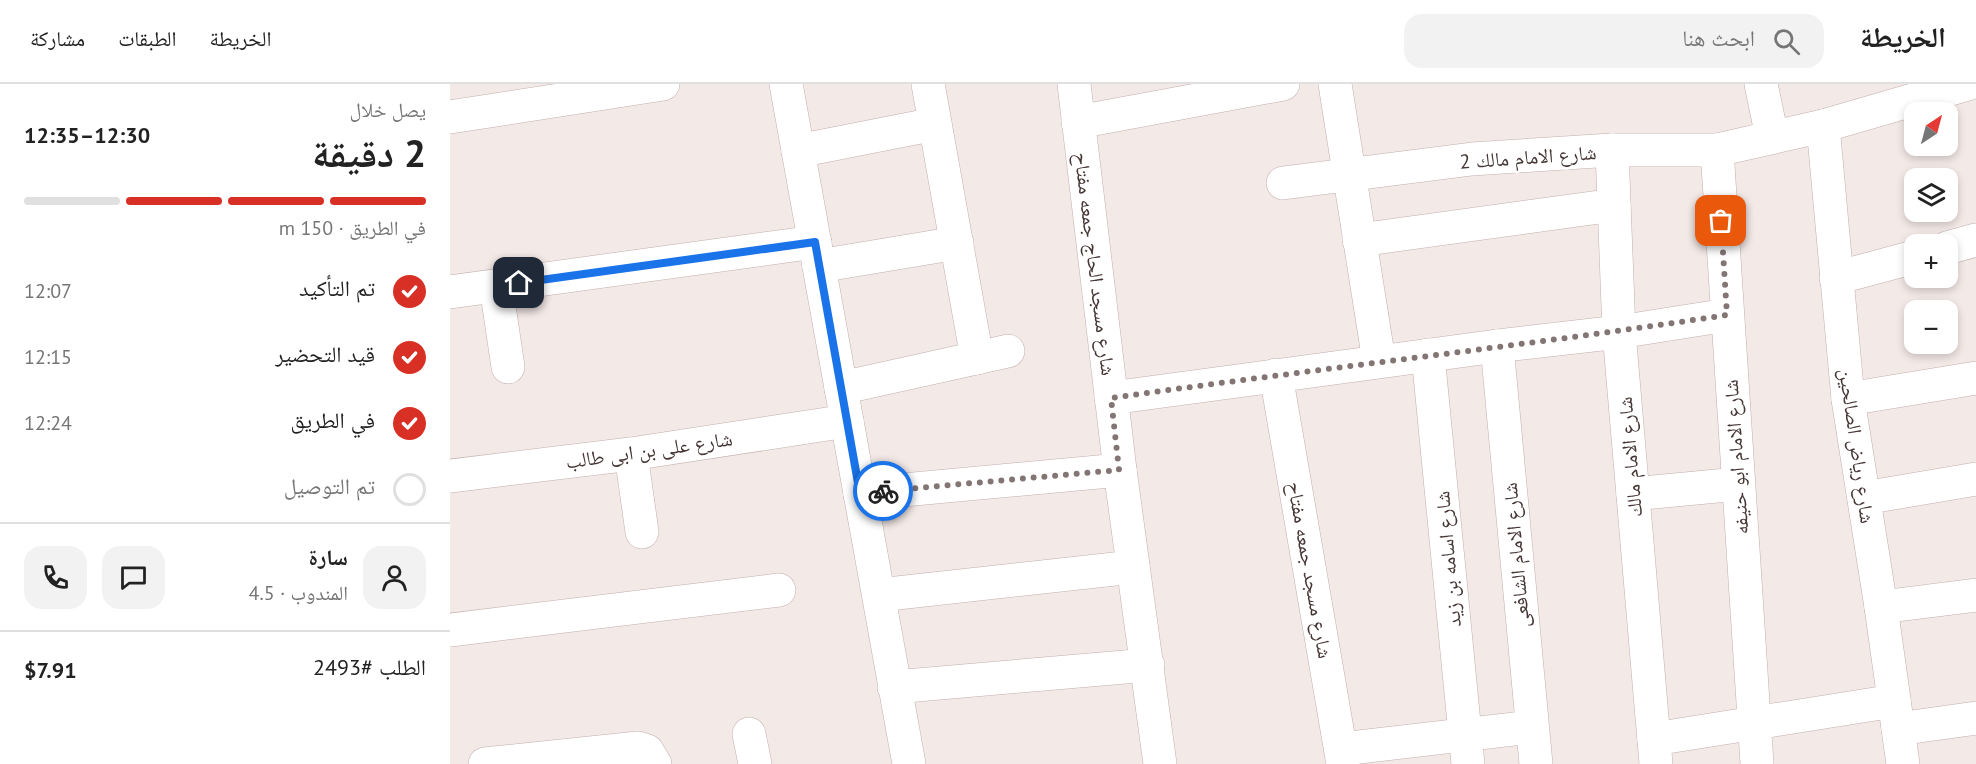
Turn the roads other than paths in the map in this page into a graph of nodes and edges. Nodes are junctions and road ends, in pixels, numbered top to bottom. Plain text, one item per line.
1 (663, 84) edge
2 (786, 84) edge
3 (928, 84) edge
4 (1074, 84) edge
5 (1335, 84) edge
6 (1761, 84) edge
7 (1968, 84) edge
8 (1276, 85) edge
9 (450, 117) edge
10 (1077, 122) junction
11 (935, 124) junction
12 (1823, 126) junction
13 (1772, 137) junction
14 (1612, 150) junction
15 (1717, 150) junction
16 (798, 151) junction
17 (1349, 175) junction
18 (1283, 183) dead end
19 (1614, 205) junction
20 (1359, 240) junction
21 (1976, 240) edge
22 (957, 243) junction
23 (1958, 245) edge
24 (817, 254) junction
25 (1904, 260) edge
26 (1836, 278) junction
27 (496, 286) junction
28 (450, 292) edge
29 (1727, 315) junction
30 (1619, 332) junction
31 (1497, 345) junction
32 (1428, 355) junction
33 (1379, 361) junction
34 (508, 367) dead end
35 (1276, 375) junction
36 (1976, 378) edge
37 (841, 388) junction
38 (1111, 398) junction
39 (1848, 399) junction
40 (847, 421) junction
41 (631, 454) junction
42 (1119, 470) junction
43 (450, 476) edge
44 (1976, 478) edge
45 (1738, 484) junction
46 (860, 494) junction
47 (1633, 494) junction
48 (1864, 498) junction
49 (642, 532) dead end
50 (1133, 567) junction
51 (779, 590) dead end
52 (879, 595) junction
53 (1976, 595) edge
54 (1881, 607) junction
55 (450, 630) edge
56 (1148, 665) junction
57 (894, 687) junction
58 (1896, 715) junction
59 (1976, 718) edge
60 (1754, 723) junction
61 (1532, 727) junction
62 (1466, 749) edge
63 (1655, 752) edge
64 (1342, 757) edge
65 (485, 764) edge
66 (656, 764) edge
67 (909, 764) edge
68 (1160, 764) edge
69 (1536, 764) edge
70 (1757, 764) edge
71 (1903, 764) edge

1 - 9 street
2 - 16 street
3 - 11 street
4 - 10 street, شارع مسجد الحاج جمعه مفتاح
5 - 17 street
6 - 13 street
7 - 12 street, شارع الامام مالك 2
8 - 10 street
10 - 38 street, شارع مسجد الحاج جمعه مفتاح
11 - 16 street
11 - 22 street
12 - 13 street, شارع الامام مالك 2
12 - 26 street, شارع رياض الصالحين
13 - 15 street, شارع الامام مالك 2
14 - 15 street, شارع الامام مالك 2
14 - 17 street, شارع الامام مالك 2
14 - 19 street, شارع الامام مالك
15 - 29 street, شارع الامام ابو حنيفه
16 - 24 street
17 - 18 street, شارع الامام مالك 2
17 - 20 street
19 - 20 street
19 - 30 street, شارع الامام مالك
20 - 33 street
21 - 23 street
22 - 24 street
22 - 37 street
24 - 27 street
24 - 37 street
25 - 26 street
26 - 39 street, شارع رياض الصالحين
27 - 28 street
27 - 34 street
29 - 30 street
29 - 45 street, شارع الامام ابو حنيفه
30 - 31 street
30 - 47 street, شارع الامام مالك
31 - 32 street
31 - 61 street, شارع الامام الشافعى
32 - 33 street
32 - 62 street, شارع اسامه بن زيد
33 - 35 street
35 - 38 street
35 - 64 street, شارع مسجد جمعه مفتاح
36 - 39 street
37 - 40 street
38 - 42 street, شارع مسجد الحاج جمعه مفتاح
39 - 48 street, شارع رياض الصالحين
40 - 41 street, شارع على بن ابى طالب
40 - 46 street
41 - 43 street, شارع على بن ابى طالب
41 - 49 street
42 - 46 street
42 - 50 street, شارع مسجد الحاج جمعه مفتاح
44 - 48 street
45 - 47 street
45 - 60 street, شارع الامام ابو حنيفه
46 - 52 street
47 - 63 street, شارع الامام مالك
48 - 54 street, شارع رياض الصالحين
50 - 52 street
50 - 56 street, شارع مسجد الحاج جمعه مفتاح
51 - 55 street
52 - 57 street
53 - 54 street
54 - 58 street, شارع رياض الصالحين
56 - 57 street
56 - 68 street, شارع مسجد الحاج جمعه مفتاح
57 - 67 street
58 - 59 street
58 - 60 street
58 - 71 street, شارع رياض الصالحين
60 - 63 street
60 - 70 street, شارع الامام ابو حنيفه
61 - 62 street
61 - 69 street, شارع الامام الشافعى
62 - 64 street
65 - 66 street

